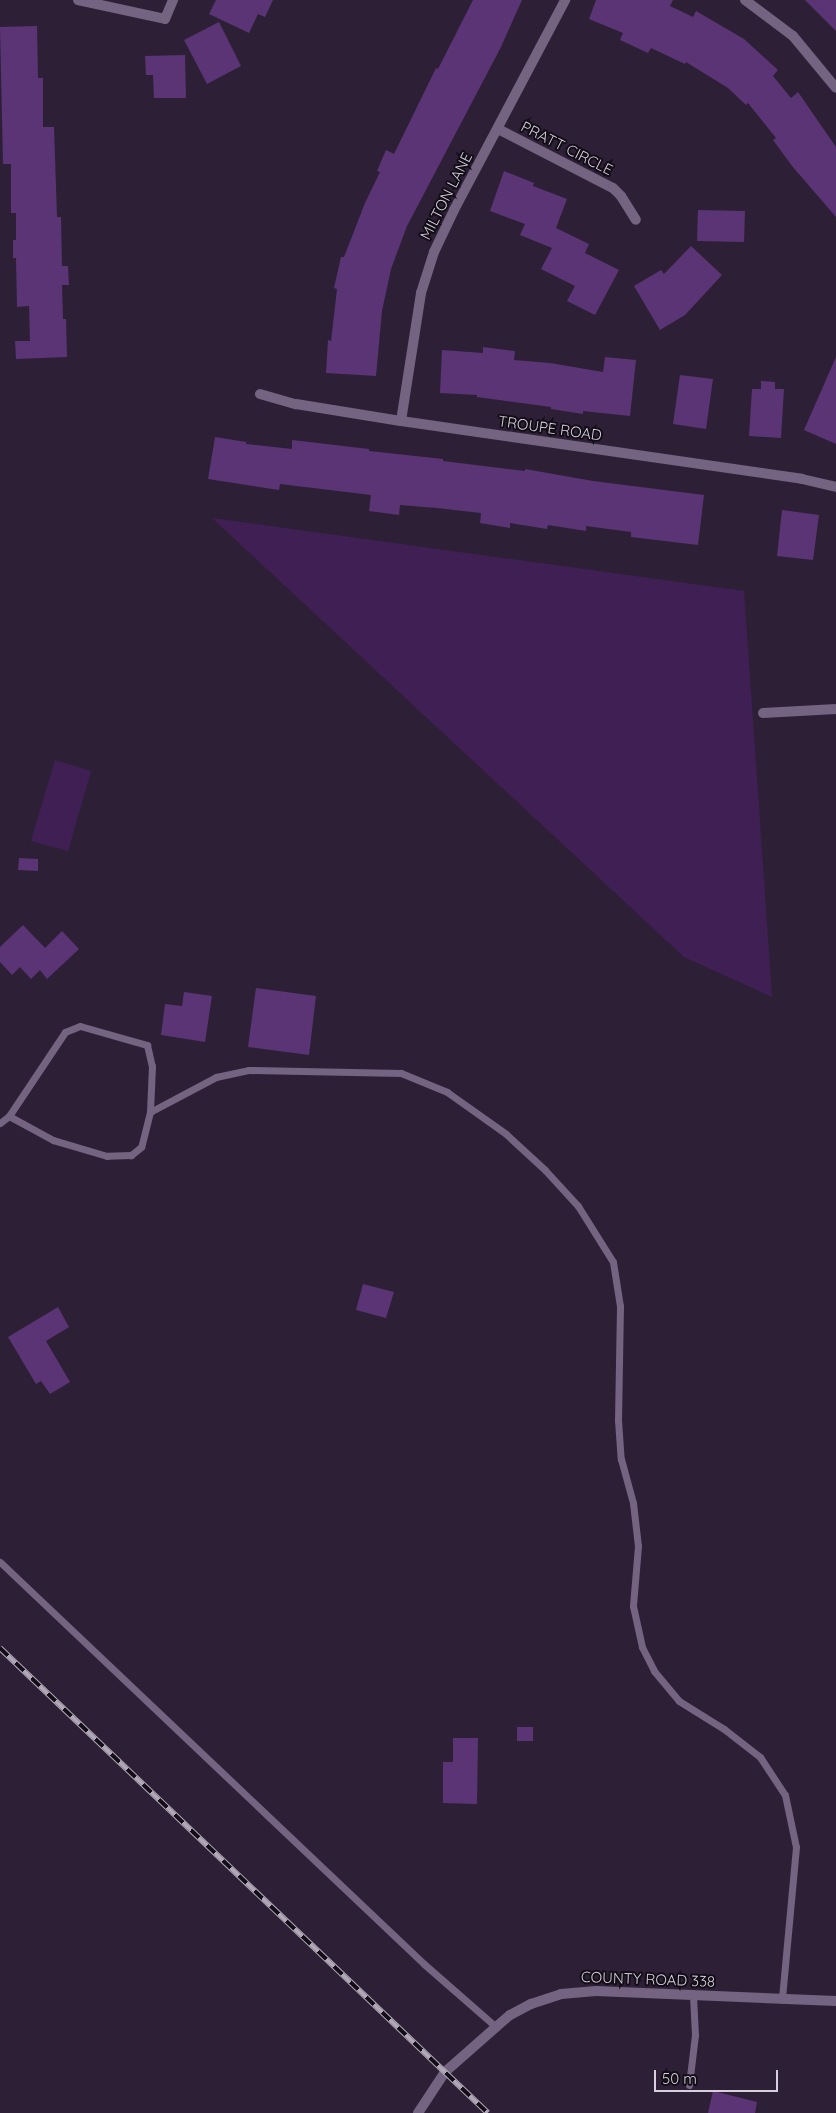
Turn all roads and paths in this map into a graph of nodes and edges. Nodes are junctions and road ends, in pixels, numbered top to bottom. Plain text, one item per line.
1 (78, 0) edge
2 (173, 0) edge
3 (565, 0) edge
4 (745, 0) edge
5 (836, 88) edge
6 (498, 129) junction
7 (636, 220) dead end
8 (260, 394) dead end
9 (401, 421) junction
10 (836, 487) edge
11 (836, 708) edge
12 (763, 713) dead end
13 (150, 1112) junction
14 (9, 1116) junction
15 (0, 1123) edge
16 (0, 1562) edge
17 (693, 1995) junction
18 (782, 1999) junction
19 (836, 2002) edge
20 (496, 2027) junction
21 (689, 2085) dead end
22 (418, 2113) edge

1 - 2 street
3 - 6 street, MILTON LANE
4 - 5 street
6 - 7 street, PRATT CIRCLE
6 - 9 street, MILTON LANE
8 - 9 street, TROUPE ROAD
9 - 10 street, TROUPE ROAD
11 - 12 street
13 - 14 lane
13 - 14 lane
13 - 18 lane
14 - 15 lane
16 - 20 lane
17 - 18 street, COUNTY ROAD 338
17 - 20 street, COUNTY ROAD 338
17 - 21 lane
18 - 19 street, COUNTY ROAD 338
20 - 22 street, COUNTY ROAD 338

